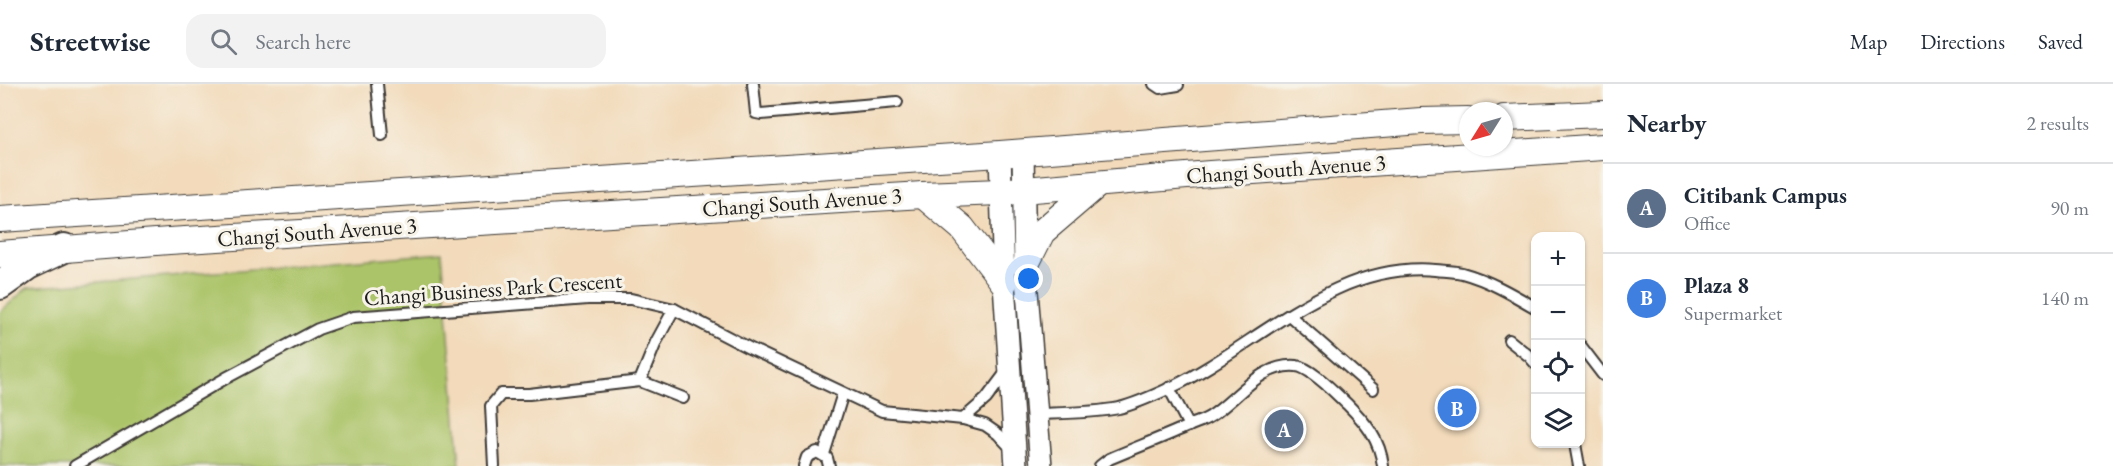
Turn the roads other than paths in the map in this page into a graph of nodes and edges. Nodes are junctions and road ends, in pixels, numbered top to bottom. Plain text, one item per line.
1 (377, 84) edge
2 (753, 84) edge
3 (1154, 84) edge
4 (1178, 85) edge
5 (897, 102) dead end
6 (1603, 114) edge
7 (1513, 118) edge
8 (1459, 120) edge
9 (382, 135) dead end
10 (1603, 147) edge
11 (1011, 153) junction
12 (1098, 184) junction
13 (1012, 190) junction
14 (923, 195) junction
15 (0, 219) edge
16 (64, 248) junction
17 (0, 254) edge
18 (1025, 266) junction
19 (1004, 283) junction
20 (0, 285) edge
21 (1531, 305) edge
22 (674, 309) junction
23 (1289, 315) junction
24 (1509, 340) dead end
25 (1585, 350) edge
26 (1531, 360) edge
27 (1009, 368) junction
28 (1603, 375) edge
29 (640, 381) junction
30 (1169, 388) junction
31 (1373, 388) dead end
32 (843, 393) junction
33 (683, 398) dead end
34 (1038, 414) junction
35 (963, 419) junction
36 (1189, 426) junction
37 (1576, 448) edge
38 (824, 454) junction
39 (1015, 459) edge
40 (75, 466) edge
41 (495, 466) edge
42 (804, 466) edge
43 (829, 466) edge
44 (1041, 466) edge
45 (1100, 466) edge
46 (1383, 466) edge
47 (1579, 466) edge

1 - 9 lane
2 - 5 lane
3 - 4 lane
6 - 7 street
8 - 11 street, Changi South Avenue 3
10 - 12 street, Changi South Avenue 3
11 - 13 street
11 - 15 street, Changi South Avenue 3
12 - 13 street, Changi South Avenue 3
12 - 18 street
13 - 14 street, Changi South Avenue 3
13 - 18 street
13 - 19 street
14 - 16 street, Changi South Avenue 3
14 - 19 street
16 - 17 street, Changi South Avenue 3
16 - 20 main road
18 - 34 street
19 - 27 street
21 - 23 lane
22 - 29 lane
22 - 32 lane, Changi Business Park Crescent
22 - 40 lane, Changi Business Park Crescent
23 - 30 lane
23 - 31 lane
24 - 26 lane
25 - 28 lane
27 - 35 lane
27 - 39 street
29 - 33 lane
29 - 41 lane
30 - 34 lane
30 - 36 lane
32 - 35 lane, Changi Business Park Crescent
32 - 38 lane
34 - 44 street
35 - 39 lane, Changi Business Park Crescent
36 - 45 lane
36 - 46 lane
37 - 47 lane
38 - 42 lane
38 - 43 lane

